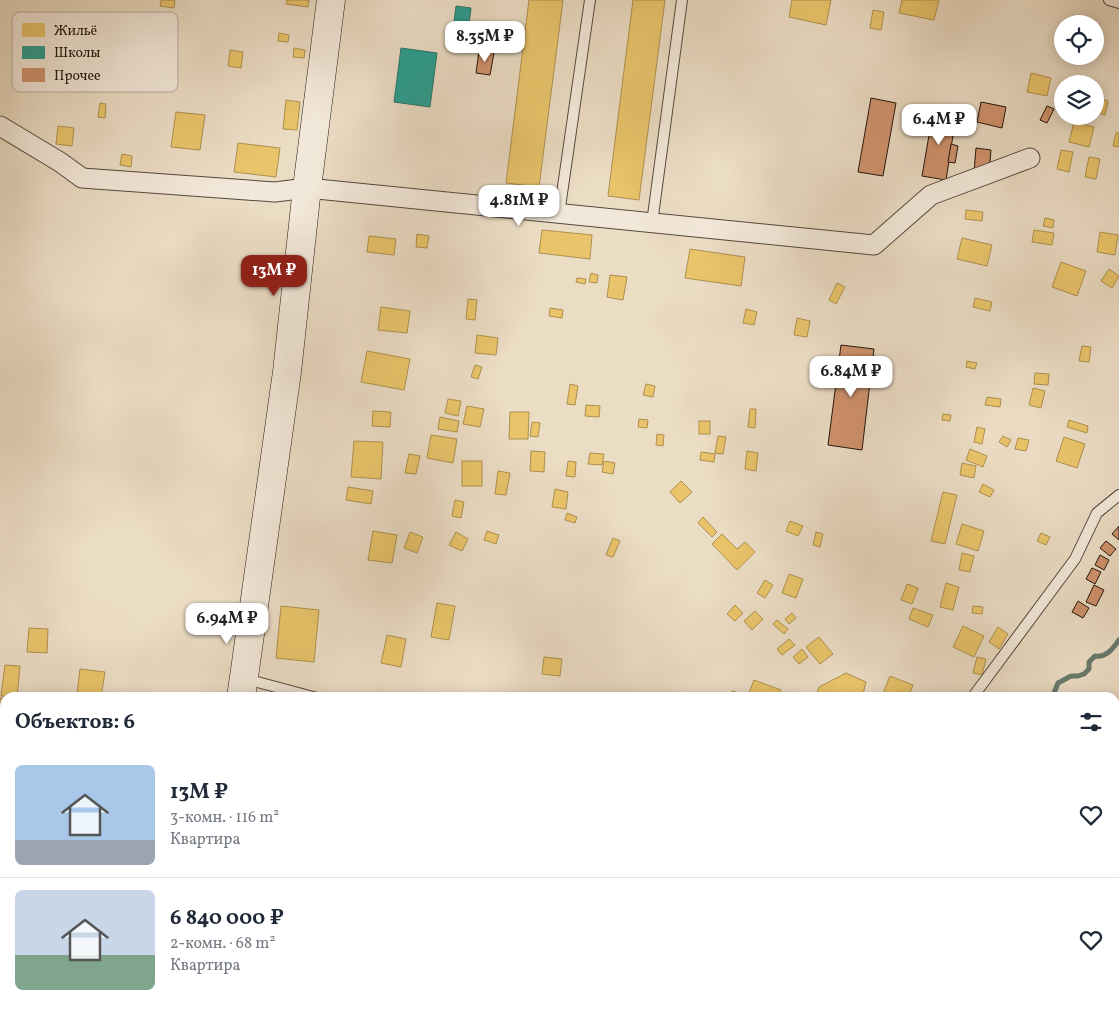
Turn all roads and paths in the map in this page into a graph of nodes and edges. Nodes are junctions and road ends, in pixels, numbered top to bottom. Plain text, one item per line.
1 (331, 0) edge
2 (590, 0) edge
3 (682, 0) edge
4 (1108, 0) edge
5 (1119, 3) edge
6 (0, 126) edge
7 (1030, 158) dead end
8 (307, 188) junction
9 (559, 214) junction
10 (652, 223) junction
11 (1119, 495) edge
12 (242, 688) edge
13 (272, 692) edge
14 (976, 692) edge

1 - 8 street
2 - 9 lane
3 - 10 lane
4 - 5 lane
6 - 8 street
7 - 10 street
8 - 9 street
8 - 12 street
9 - 10 street
11 - 14 lane
12 - 13 lane

